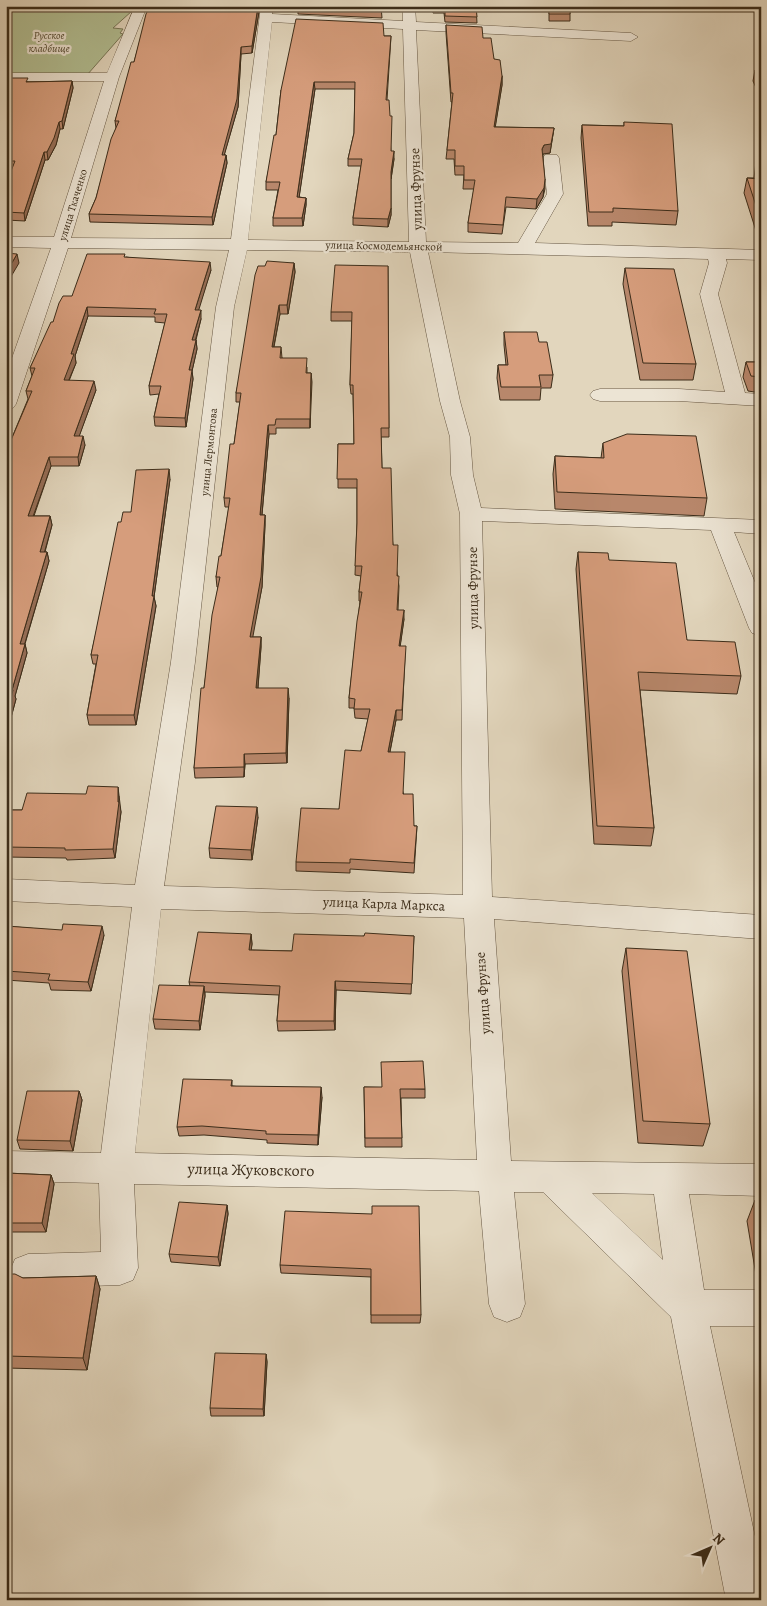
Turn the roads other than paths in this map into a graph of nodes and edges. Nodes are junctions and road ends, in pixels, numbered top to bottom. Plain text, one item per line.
1 (141, 6) edge
2 (409, 6) edge
3 (267, 12) edge
4 (410, 25) junction
5 (631, 37) dead end
6 (6, 77) edge
7 (112, 77) junction
8 (552, 158) edge
9 (6, 242) edge
10 (61, 244) junction
11 (239, 244) junction
12 (418, 247) junction
13 (524, 248) junction
14 (716, 254) junction
15 (761, 255) edge
16 (600, 395) dead end
17 (737, 400) junction
18 (761, 400) edge
19 (6, 404) edge
20 (472, 514) junction
21 (720, 524) junction
22 (761, 527) edge
23 (761, 628) edge
24 (6, 890) edge
25 (148, 897) junction
26 (478, 907) junction
27 (761, 927) edge
28 (6, 1166) edge
29 (116, 1167) junction
30 (495, 1175) junction
31 (551, 1178) junction
32 (669, 1178) junction
33 (761, 1180) edge
34 (28, 1271) dead end
35 (506, 1304) dead end
36 (688, 1308) junction
37 (761, 1308) edge
38 (747, 1600) edge

1 - 7 street, улица Ткаченко
2 - 4 street, улица Фрунзе
3 - 4 street
3 - 11 street, улица Лермонтова
4 - 5 street
4 - 12 street, улица Фрунзе
6 - 7 street
7 - 10 street, улица Ткаченко
8 - 13 street
9 - 10 street, улица Космодемьянской
10 - 11 street, улица Космодемьянской
10 - 19 street, улица Ткаченко
11 - 12 street, улица Космодемьянской
11 - 25 street, улица Лермонтова
12 - 13 street, улица Космодемьянской
12 - 20 street, улица Фрунзе
13 - 14 street, улица Космодемьянской
14 - 15 street, улица Космодемьянской
14 - 17 street
16 - 17 street
17 - 18 street
20 - 21 street
20 - 26 street, улица Фрунзе
21 - 22 street
21 - 23 street
24 - 25 street, улица Карла Маркса
25 - 26 street, улица Карла Маркса
25 - 29 street, улица Лермонтова
26 - 27 street, улица Карла Маркса
26 - 30 street, улица Фрунзе
28 - 29 street, улица Жуковского
29 - 30 street, улица Жуковского
29 - 34 street, улица Лермонтова
30 - 31 street, улица Жуковского
30 - 35 street, улица Фрунзе
31 - 32 street, улица Жуковского
31 - 36 street
32 - 33 street, улица Жуковского
32 - 36 street
36 - 37 street
36 - 38 street

